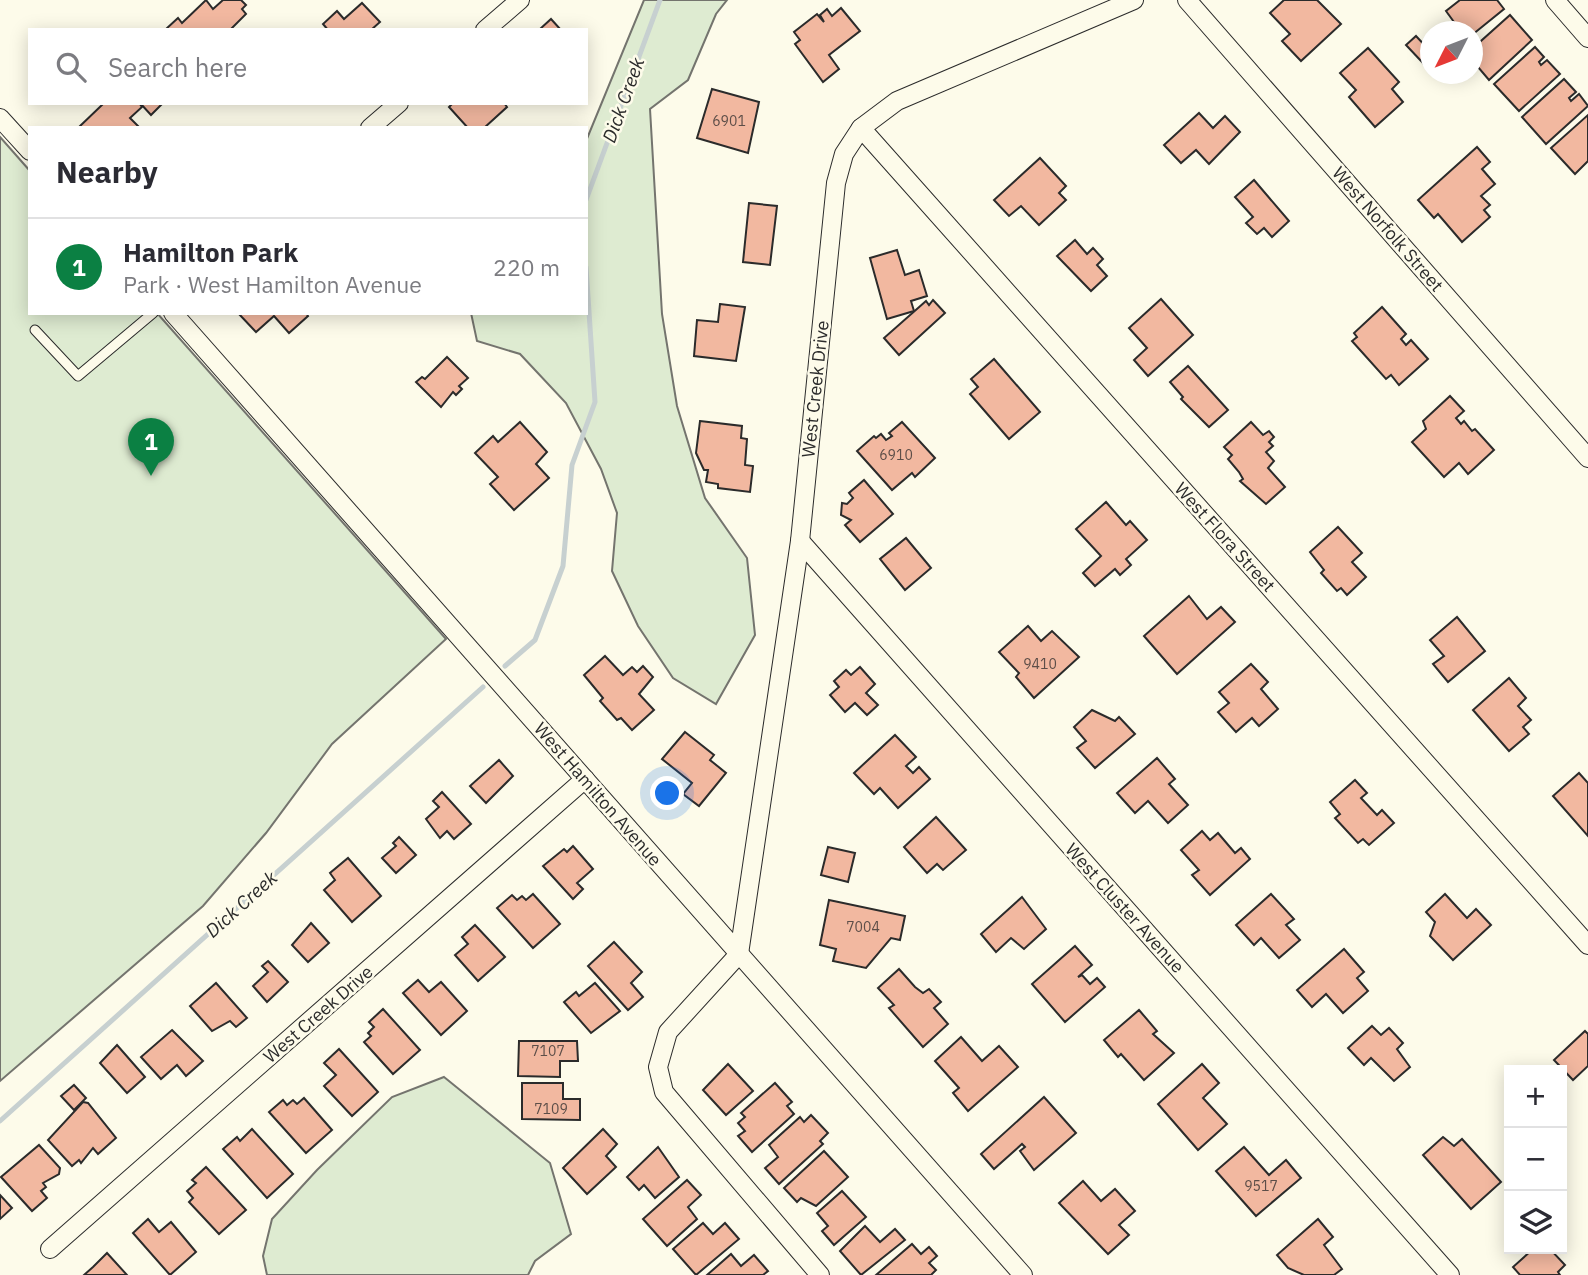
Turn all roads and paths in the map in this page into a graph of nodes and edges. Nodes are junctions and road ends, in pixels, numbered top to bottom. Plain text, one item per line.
1 (520, 0) edge
2 (1134, 0) edge
3 (1187, 0) edge
4 (1555, 0) edge
5 (487, 28) edge
6 (1588, 38) edge
7 (397, 105) edge
8 (0, 118) edge
9 (372, 126) edge
10 (862, 128) junction
11 (28, 150) edge
12 (151, 315) edge
13 (175, 315) edge
14 (35, 330) dead end
15 (1588, 457) edge
16 (800, 541) junction
17 (585, 779) junction
18 (1588, 946) edge
19 (739, 954) junction
20 (50, 1249) dead end
21 (820, 1275) edge
22 (1023, 1275) edge
23 (1450, 1275) edge

1 - 5 street
2 - 10 street, West Creek Drive
3 - 15 street, West Norfolk Street
4 - 6 street
7 - 9 street
8 - 11 street
10 - 16 street, West Creek Drive
10 - 18 street, West Flora Street
12 - 14 lane
13 - 17 street, West Hamilton Avenue
16 - 19 street, West Creek Drive
16 - 23 street, West Cluster Avenue
17 - 19 street, West Hamilton Avenue
17 - 20 street, West Creek Drive
19 - 21 street
19 - 22 street, West Hamilton Avenue

